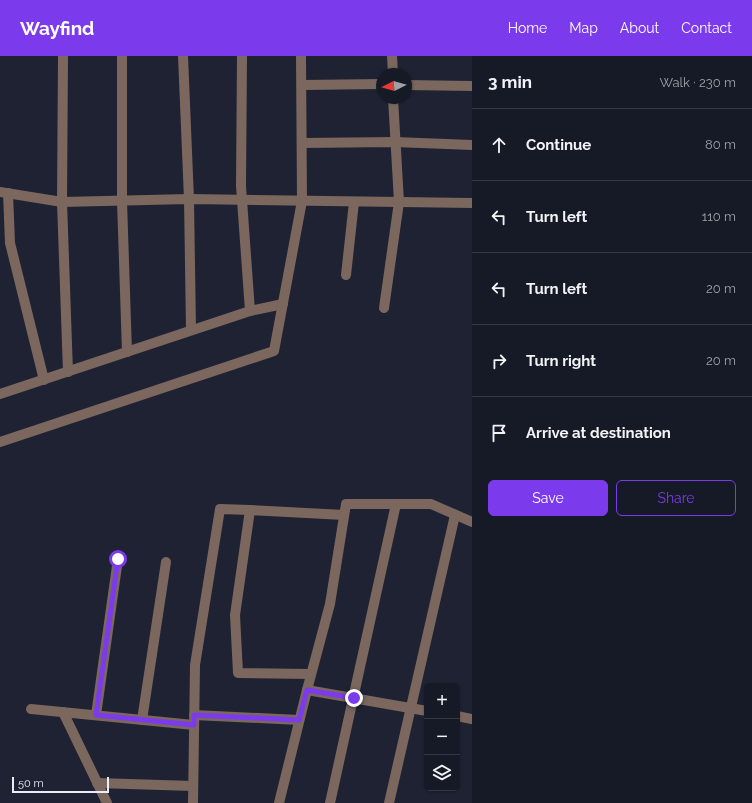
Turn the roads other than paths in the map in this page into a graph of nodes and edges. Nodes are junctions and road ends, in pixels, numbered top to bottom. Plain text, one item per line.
1 (63, 56) edge
2 (122, 56) edge
3 (182, 56) edge
4 (242, 56) edge
5 (301, 56) edge
6 (392, 56) edge
7 (393, 68) edge
8 (376, 84) edge
9 (302, 85) junction
10 (412, 85) edge
11 (472, 86) edge
12 (393, 104) edge
13 (395, 142) junction
14 (302, 143) junction
15 (472, 145) edge
16 (4, 192) edge
17 (189, 199) junction
18 (242, 200) junction
19 (122, 201) junction
20 (302, 201) junction
21 (62, 202) junction
22 (354, 202) junction
23 (398, 202) junction
24 (472, 203) edge
25 (346, 275) dead end
26 (283, 304) junction
27 (384, 308) dead end
28 (250, 312) junction
29 (191, 330) junction
30 (127, 352) junction
31 (68, 372) junction
32 (44, 380) junction
33 (0, 394) edge
34 (0, 442) edge
35 (396, 504) junction
36 (250, 510) junction
37 (344, 515) junction
38 (455, 515) junction
39 (472, 522) edge
40 (118, 559) dead end
41 (166, 562) dead end
42 (311, 674) junction
43 (307, 690) junction
44 (354, 698) junction
45 (411, 708) junction
46 (31, 709) dead end
47 (424, 710) edge
48 (63, 712) junction
49 (96, 715) junction
50 (460, 716) edge
51 (472, 718) edge
52 (142, 720) junction
53 (194, 720) junction
54 (299, 720) junction
55 (97, 783) junction
56 (193, 786) junction
57 (107, 803) edge
58 (192, 803) edge
59 (279, 803) edge
60 (330, 803) edge
61 (389, 803) edge

1 - 21 street
2 - 19 street
3 - 17 street
4 - 18 street
5 - 9 street
6 - 7 street
8 - 9 street
9 - 14 street
10 - 11 street
12 - 13 street
13 - 14 street
13 - 15 street
13 - 23 street
14 - 20 street
16 - 21 street
16 - 32 street
17 - 18 street
17 - 19 street
17 - 29 street
18 - 20 street
18 - 28 street
19 - 21 street
19 - 30 street
20 - 22 street
20 - 26 street
21 - 31 street
22 - 23 street
22 - 25 street
23 - 24 street
23 - 27 street
26 - 28 street
26 - 34 street
28 - 29 street
29 - 30 street
30 - 31 street
31 - 32 street
32 - 33 street
35 - 37 street
35 - 38 street
35 - 44 street
36 - 37 street
36 - 42 street
36 - 53 street
37 - 42 street
38 - 39 street
38 - 45 street
40 - 49 street
41 - 52 street
42 - 43 street
43 - 44 street
43 - 54 street
44 - 45 street
44 - 60 street
45 - 47 street
45 - 61 street
46 - 48 street
48 - 49 street
48 - 55 street
49 - 52 street
50 - 51 street
52 - 53 street
53 - 54 street
53 - 56 street
54 - 59 street
55 - 56 street
55 - 57 street
56 - 58 street

